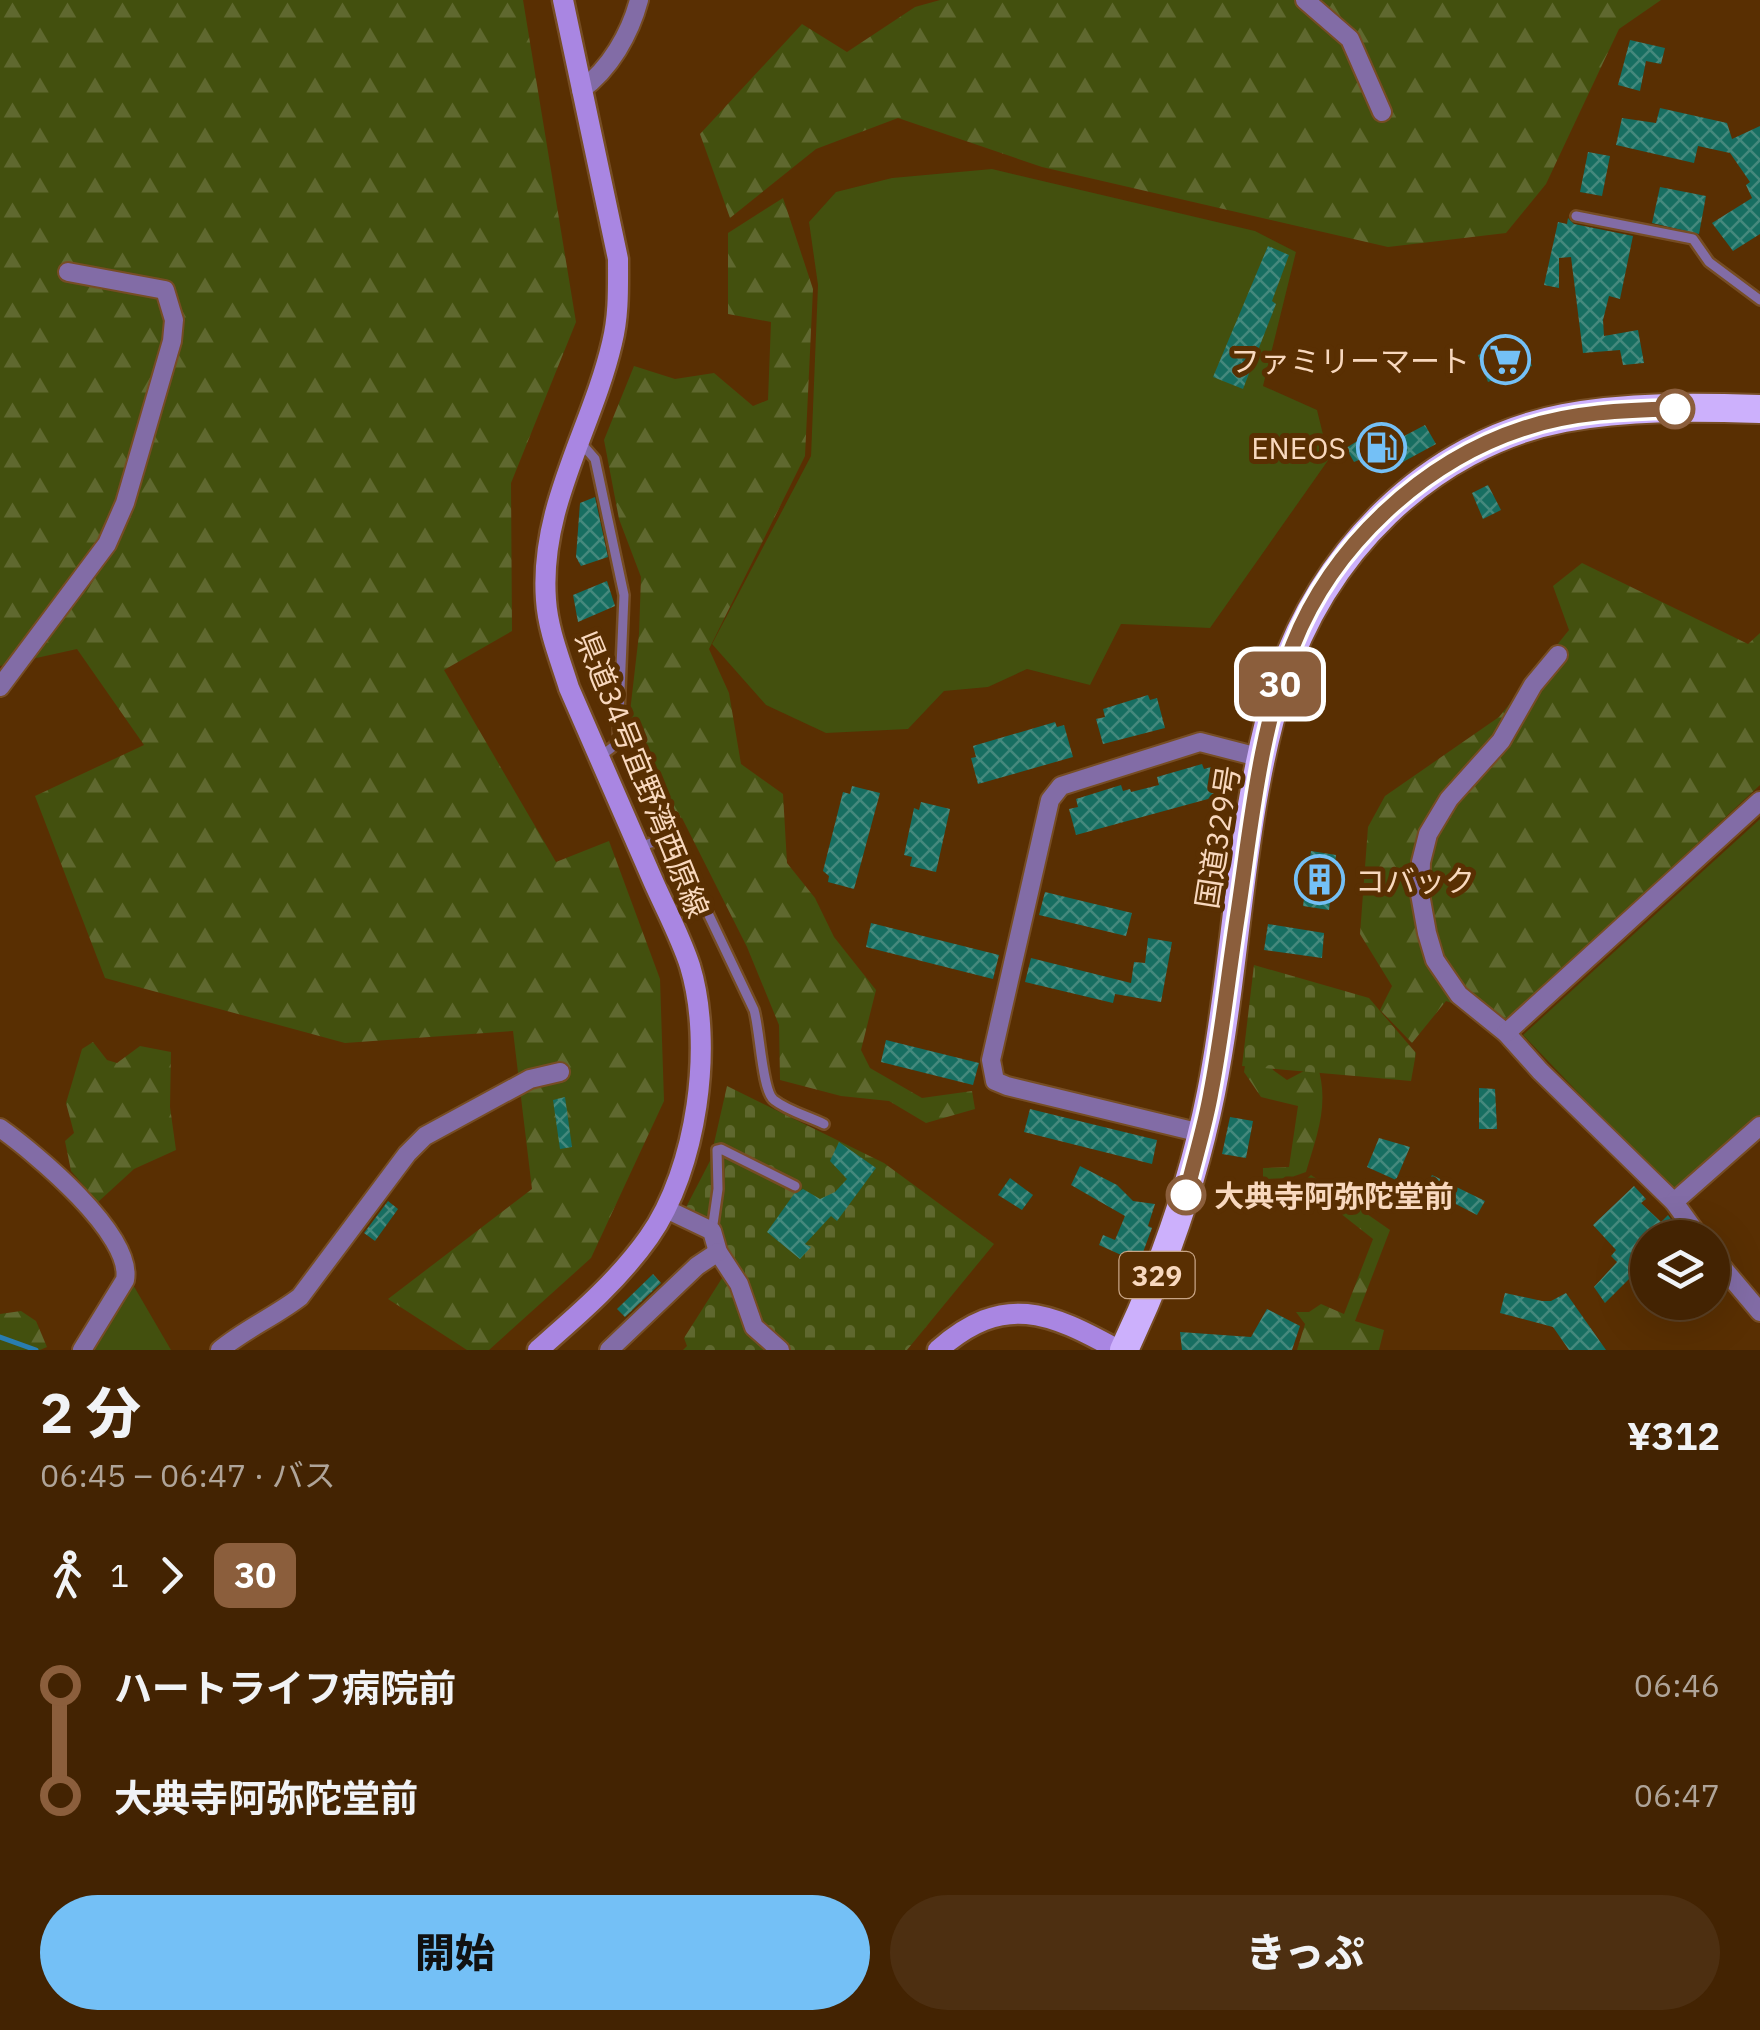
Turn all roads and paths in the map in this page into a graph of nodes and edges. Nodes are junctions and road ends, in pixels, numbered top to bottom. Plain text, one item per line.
1 (563, 0) edge
2 (640, 0) edge
3 (1306, 0) edge
4 (581, 90) junction
5 (1382, 112) dead end
6 (1576, 216) dead end
7 (68, 272) dead end
8 (1760, 300) edge
9 (1760, 410) edge
10 (579, 441) junction
11 (1558, 655) dead end
12 (0, 688) edge
13 (599, 758) junction
14 (1262, 758) junction
15 (1760, 800) edge
16 (638, 846) junction
17 (1506, 1033) junction
18 (560, 1072) dead end
19 (824, 1124) dead end
20 (1760, 1126) edge
21 (0, 1128) edge
22 (1202, 1133) junction
23 (795, 1186) dead end
24 (1674, 1202) junction
25 (666, 1209) junction
26 (1687, 1220) edge
27 (712, 1231) junction
28 (718, 1252) junction
29 (1730, 1276) edge
30 (1760, 1312) edge
31 (82, 1350) edge
32 (220, 1350) edge
33 (538, 1350) edge
34 (609, 1350) edge
35 (780, 1350) edge
36 (938, 1350) edge
37 (1121, 1350) edge

1 - 4 main road, 県道34号宜野湾西原線
2 - 4 street
3 - 5 street
4 - 10 main road, 県道34号宜野湾西原線
6 - 8 lane
7 - 12 street
9 - 14 highway, 国道329号 / 329
10 - 13 main road, 県道34号宜野湾西原線
10 - 13 lane
11 - 17 street
13 - 16 main road, 県道34号宜野湾西原線
14 - 22 highway, 国道329号 / 329
14 - 22 street
15 - 17 street
16 - 19 lane
16 - 25 main road, 県道34号宜野湾西原線
17 - 24 street
18 - 32 street
20 - 24 street
21 - 31 street
22 - 37 highway, 国道329号 / 329
23 - 27 lane
24 - 26 street
25 - 27 street
25 - 33 main road, 県道34号宜野湾西原線
27 - 28 street
28 - 34 street
28 - 35 street
29 - 30 street
36 - 37 main road

